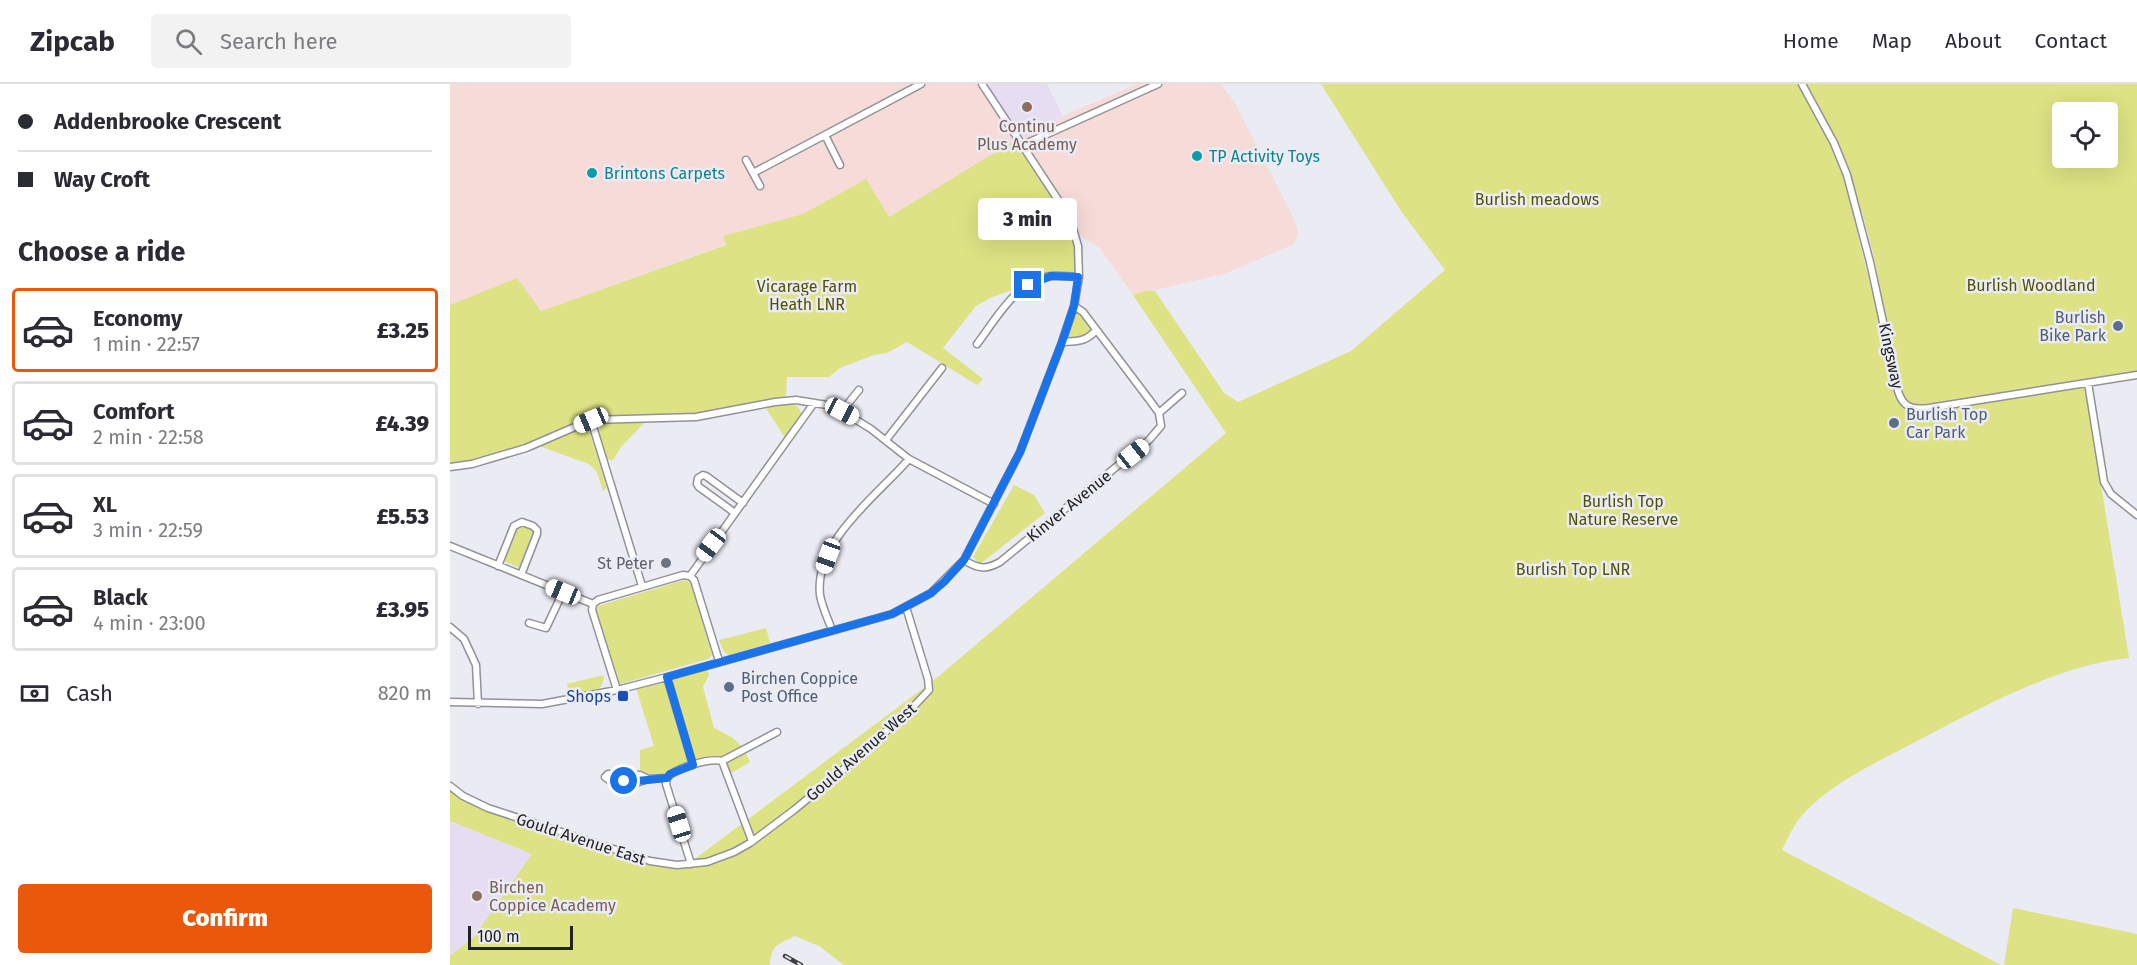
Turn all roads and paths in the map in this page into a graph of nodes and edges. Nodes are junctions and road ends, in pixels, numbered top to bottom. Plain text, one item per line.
1 (921, 84) edge
2 (982, 84) edge
3 (1158, 84) edge
4 (1802, 84) edge
5 (825, 135) junction
6 (1023, 145) junction
7 (746, 160) dead end
8 (840, 165) dead end
9 (753, 173) junction
10 (760, 186) dead end
11 (1078, 277) junction
12 (1074, 306) junction
13 (1096, 330) junction
14 (1062, 342) junction
15 (977, 344) dead end
16 (942, 368) dead end
17 (2137, 375) edge
18 (2088, 383) junction
19 (859, 390) dead end
20 (1182, 393) dead end
21 (814, 403) junction
22 (842, 411) junction
23 (1159, 413) junction
24 (591, 420) junction
25 (886, 440) junction
26 (909, 459) junction
27 (450, 467) edge
28 (743, 503) junction
29 (994, 504) junction
30 (735, 513) junction
31 (2137, 515) edge
32 (450, 546) edge
33 (964, 560) junction
34 (498, 566) junction
35 (521, 575) junction
36 (690, 576) junction
37 (642, 586) junction
38 (563, 592) junction
39 (593, 604) junction
40 (906, 607) junction
41 (529, 623) dead end
42 (450, 627) edge
43 (832, 630) junction
44 (719, 661) junction
45 (667, 677) junction
46 (617, 690) junction
47 (450, 702) edge
48 (478, 704) junction
49 (777, 732) dead end
50 (722, 761) junction
51 (693, 765) junction
52 (667, 778) junction
53 (648, 779) junction
54 (450, 786) edge
55 (752, 841) junction
56 (719, 858) joint
57 (691, 864) junction

1 - 5 street
2 - 6 street
3 - 6 street
4 - 18 street, Kingsway
5 - 8 street
5 - 9 street
6 - 11 street
7 - 9 street
9 - 10 street
11 - 12 street
11 - 15 street
12 - 13 street
12 - 14 street
13 - 14 street
13 - 23 street
14 - 29 street
16 - 25 street
17 - 18 street, Kingsway
18 - 31 street
19 - 22 street
20 - 23 street
21 - 22 street
21 - 24 street
21 - 28 street
22 - 25 street
23 - 33 street, Kinver Avenue
24 - 27 street
24 - 37 street
25 - 26 street
26 - 29 street
26 - 43 street
28 - 30 street
28 - 30 street
29 - 33 street
30 - 36 street
32 - 34 street
33 - 40 street
34 - 35 street
34 - 35 street
35 - 38 street
36 - 37 street
36 - 44 street
37 - 39 street
38 - 39 street
38 - 41 street
39 - 46 street
40 - 43 street
40 - 55 street, Gould Avenue West
42 - 48 street
43 - 44 street
44 - 45 street
45 - 46 street
45 - 51 street
46 - 48 street
47 - 48 street
49 - 50 street
50 - 51 street
50 - 55 street
51 - 52 street
52 - 53 street
52 - 57 street
53 - 53 street
54 - 57 street, Gould Avenue East
55 - 56 street, Gould Avenue West
56 - 57 street, Gould Avenue East

